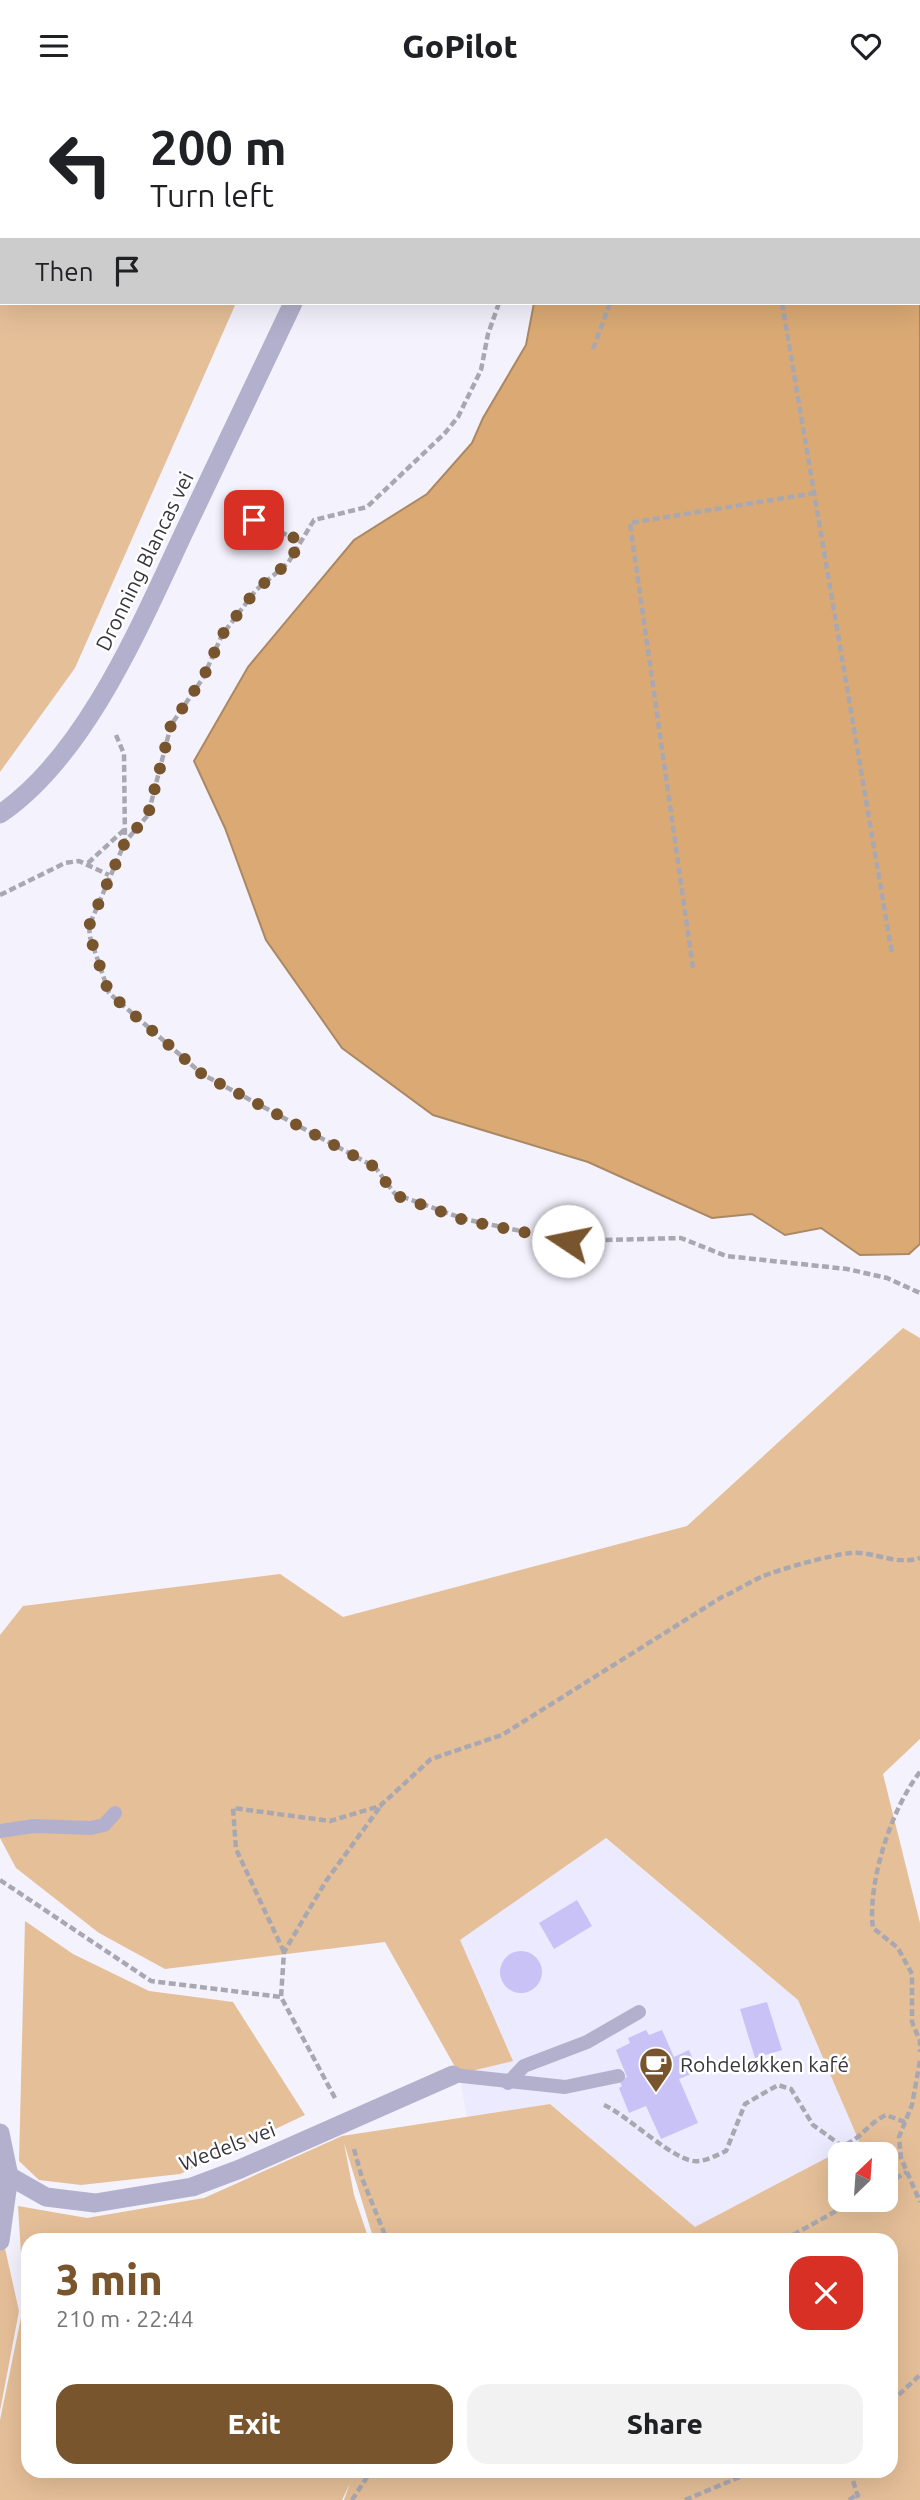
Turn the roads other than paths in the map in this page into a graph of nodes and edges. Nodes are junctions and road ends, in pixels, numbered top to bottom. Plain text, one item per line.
1 (292, 305) edge
2 (0, 814) edge
3 (116, 1813) dead end
4 (0, 1831) edge
5 (639, 2012) dead end
6 (453, 2075) joint
7 (618, 2076) dead end
8 (508, 2083) junction
9 (0, 2133) edge
10 (9, 2176) junction
11 (0, 2241) edge

1 - 2 street, Dronning Blancas vei
3 - 4 lane
5 - 8 lane
6 - 8 lane
6 - 10 street, Wedels vei
7 - 8 lane
9 - 10 street
10 - 11 street

